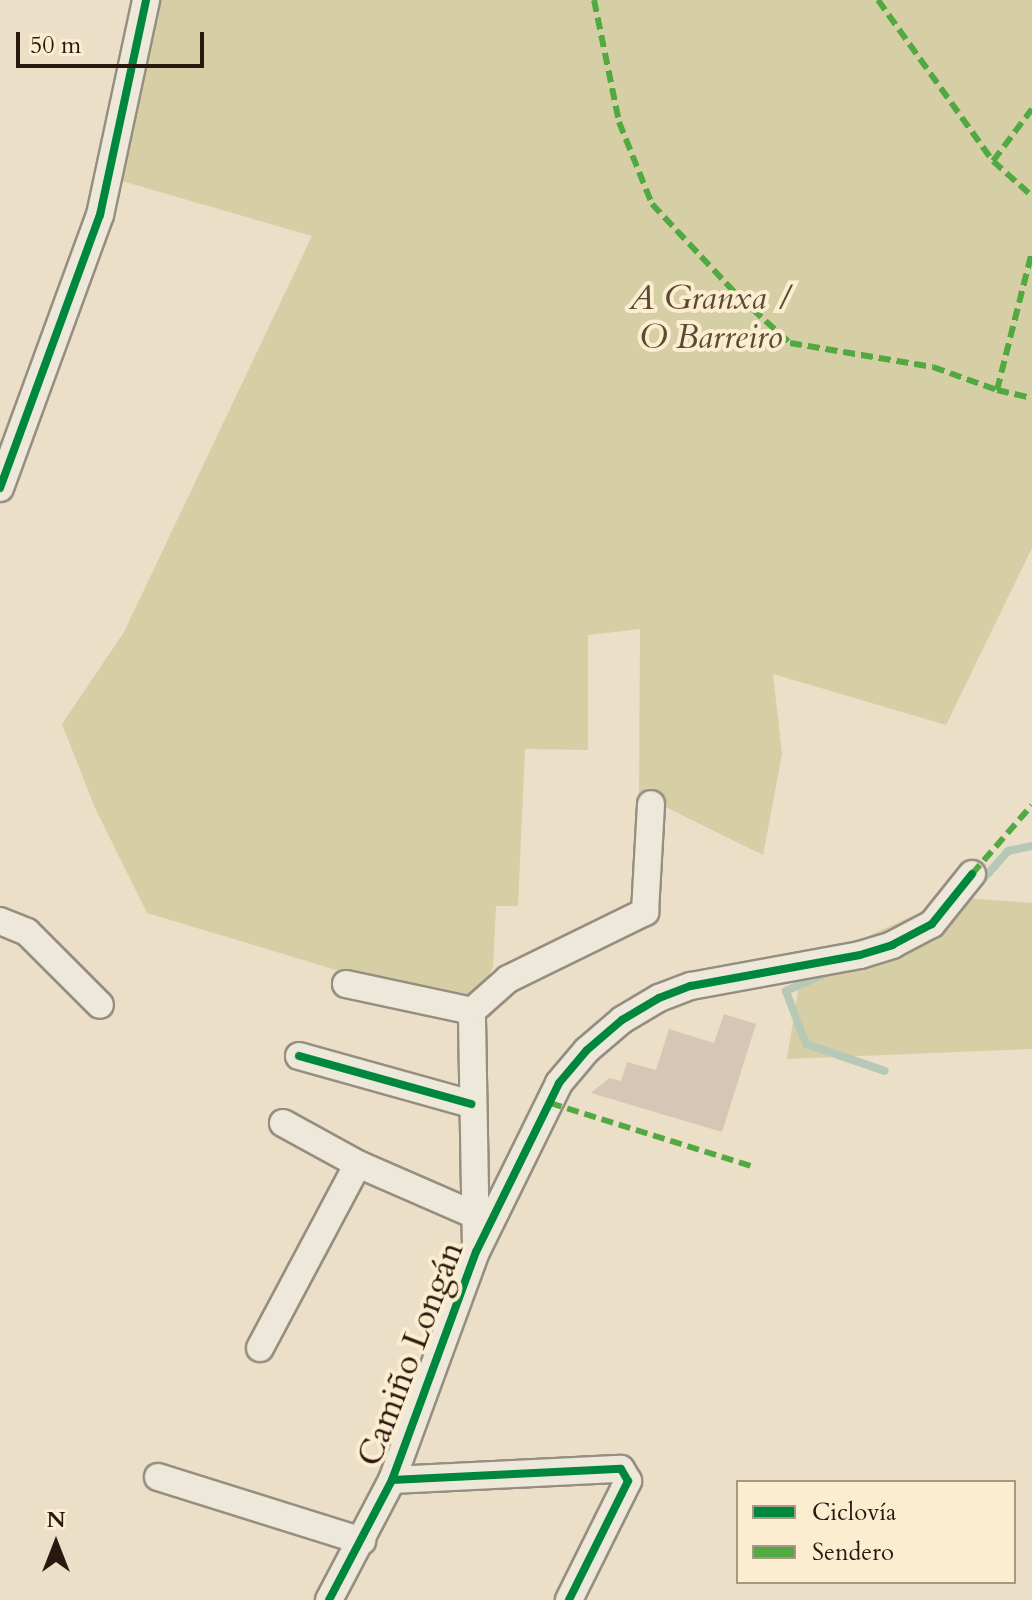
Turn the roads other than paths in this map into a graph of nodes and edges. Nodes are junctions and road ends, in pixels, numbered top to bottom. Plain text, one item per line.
1 (146, 0) edge
2 (0, 488) edge
3 (651, 804) dead end
4 (972, 874) dead end
5 (0, 921) edge
6 (346, 984) dead end
7 (100, 1005) dead end
8 (472, 1011) junction
9 (299, 1056) dead end
10 (471, 1104) junction
11 (283, 1123) dead end
12 (358, 1164) junction
13 (475, 1215) junction
14 (476, 1252) junction
15 (260, 1348) dead end
16 (158, 1477) dead end
17 (392, 1480) junction
18 (362, 1541) junction
19 (329, 1600) edge
20 (569, 1600) edge

1 - 2 street
3 - 8 street
4 - 14 street, Camiño Longán
5 - 7 street
6 - 8 street
8 - 10 street
9 - 10 street
10 - 13 street
11 - 12 street
12 - 13 street
12 - 15 street
13 - 14 street
14 - 17 street, Camiño Longán
16 - 18 street
17 - 18 street, Camiño Longán
17 - 20 street
18 - 19 street, Camiño Longán

